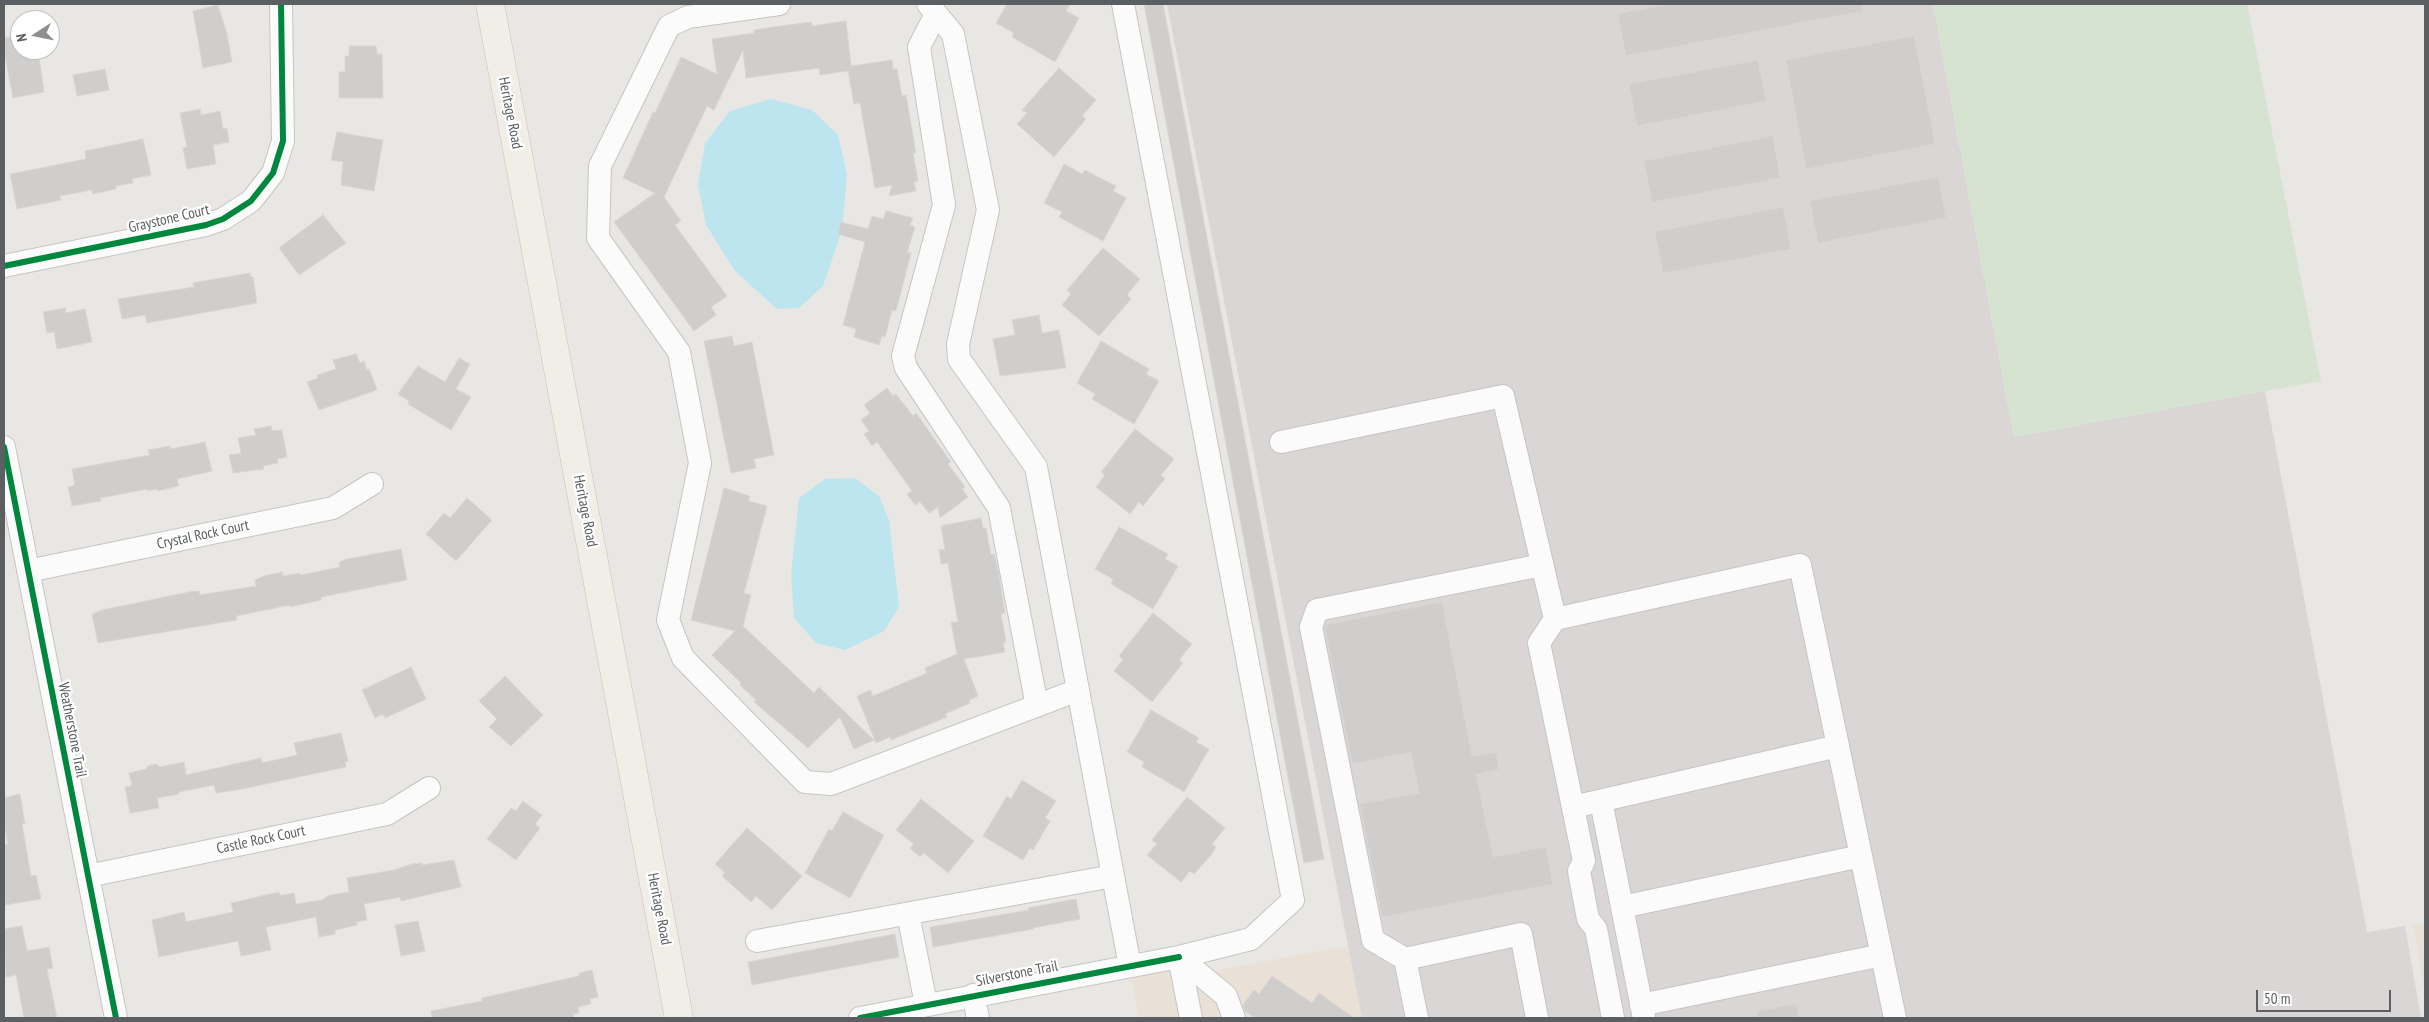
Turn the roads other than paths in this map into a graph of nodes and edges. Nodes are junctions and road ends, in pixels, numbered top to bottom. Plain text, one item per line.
1 (281, 4) edge
2 (490, 4) edge
3 (779, 4) edge
4 (1123, 4) edge
5 (932, 9) edge
6 (4, 266) edge
7 (1281, 442) dead end
8 (4, 447) edge
9 (372, 484) dead end
10 (1542, 566) junction
11 (28, 571) junction
12 (1555, 618) junction
13 (1078, 690) junction
14 (1037, 706) junction
15 (1838, 746) junction
16 (429, 788) dead end
17 (1600, 801) junction
18 (1573, 808) junction
19 (1861, 856) junction
20 (88, 876) junction
21 (1113, 876) junction
22 (1622, 907) junction
23 (908, 914) junction
24 (757, 941) dead end
25 (1882, 955) junction
26 (1179, 957) junction
27 (1405, 959) junction
28 (1130, 966) junction
29 (973, 995) junction
30 (926, 1004) junction
31 (1642, 1011) edge
32 (116, 1018) edge
33 (679, 1018) edge
34 (860, 1018) edge
35 (978, 1018) edge
36 (1191, 1018) edge
37 (1234, 1018) edge
38 (1417, 1018) edge
39 (1537, 1018) edge
40 (1613, 1018) edge
41 (1895, 1018) edge

1 - 6 street, Graystone Court
2 - 33 main road, Heritage Road
3 - 14 street
4 - 26 street, Silverstone Trail
5 - 13 street
5 - 14 street
7 - 10 street
8 - 11 street, Weatherstone Trail
9 - 11 street, Crystal Rock Court
10 - 12 street
10 - 27 street
11 - 20 street, Weatherstone Trail
12 - 15 street
12 - 18 street
13 - 14 street
13 - 21 street
15 - 17 street
15 - 19 street
16 - 20 street, Castle Rock Court
17 - 18 street
17 - 22 street
18 - 40 street
19 - 22 street
19 - 25 street
20 - 32 street, Weatherstone Trail
21 - 23 street
21 - 28 street
22 - 31 street
23 - 24 street
23 - 30 street
25 - 31 street
25 - 41 street
26 - 28 street, Silverstone Trail
26 - 36 street
26 - 37 street
27 - 38 street
27 - 39 street
28 - 29 street, Silverstone Trail
29 - 30 street, Silverstone Trail
29 - 35 street
30 - 34 street, Silverstone Trail

